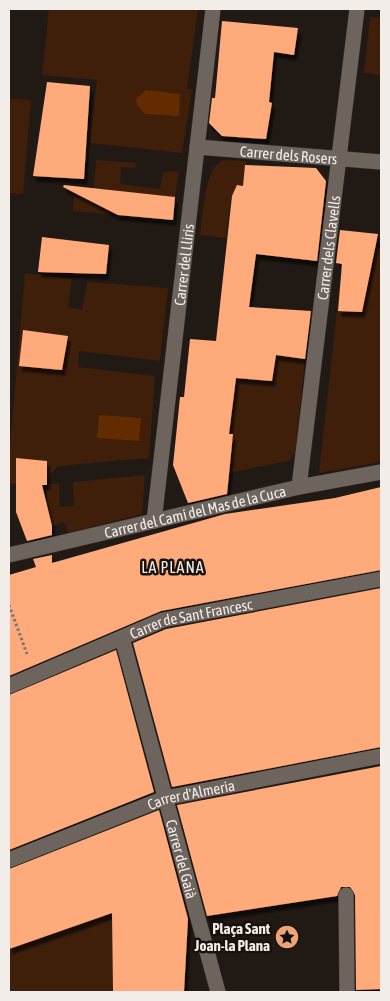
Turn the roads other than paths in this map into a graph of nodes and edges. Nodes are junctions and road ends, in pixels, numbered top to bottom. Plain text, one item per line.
1 (213, 9) edge
2 (358, 9) edge
3 (197, 147) junction
4 (339, 159) junction
5 (381, 162) edge
6 (381, 472) edge
7 (299, 487) junction
8 (154, 521) junction
9 (9, 555) edge
10 (381, 580) edge
11 (122, 638) junction
12 (9, 686) edge
13 (381, 756) edge
14 (165, 798) junction
15 (9, 860) edge
16 (346, 895) dead end
17 (218, 992) edge
18 (347, 992) edge

1 - 3 street, Carrer del Lliris
2 - 4 street, Carrer dels Clavells
3 - 4 street, Carrer dels Rosers
3 - 8 street, Carrer del Lliris
4 - 5 street, Carrer dels Rosers
4 - 7 street, Carrer dels Clavells
6 - 7 street, Carrer del Camí del Mas de la Cuca
7 - 8 street, Carrer del Camí del Mas de la Cuca
8 - 9 street, Carrer del Camí del Mas de la Cuca
10 - 11 street, Carrer de Sant Francesc
11 - 12 street, Carrer de Sant Francesc
11 - 14 street, Carrer del Gaià
13 - 14 street, Carrer d'Almeria
14 - 15 street, Carrer d'Almeria
14 - 17 street, Carrer del Gaià
16 - 18 street

